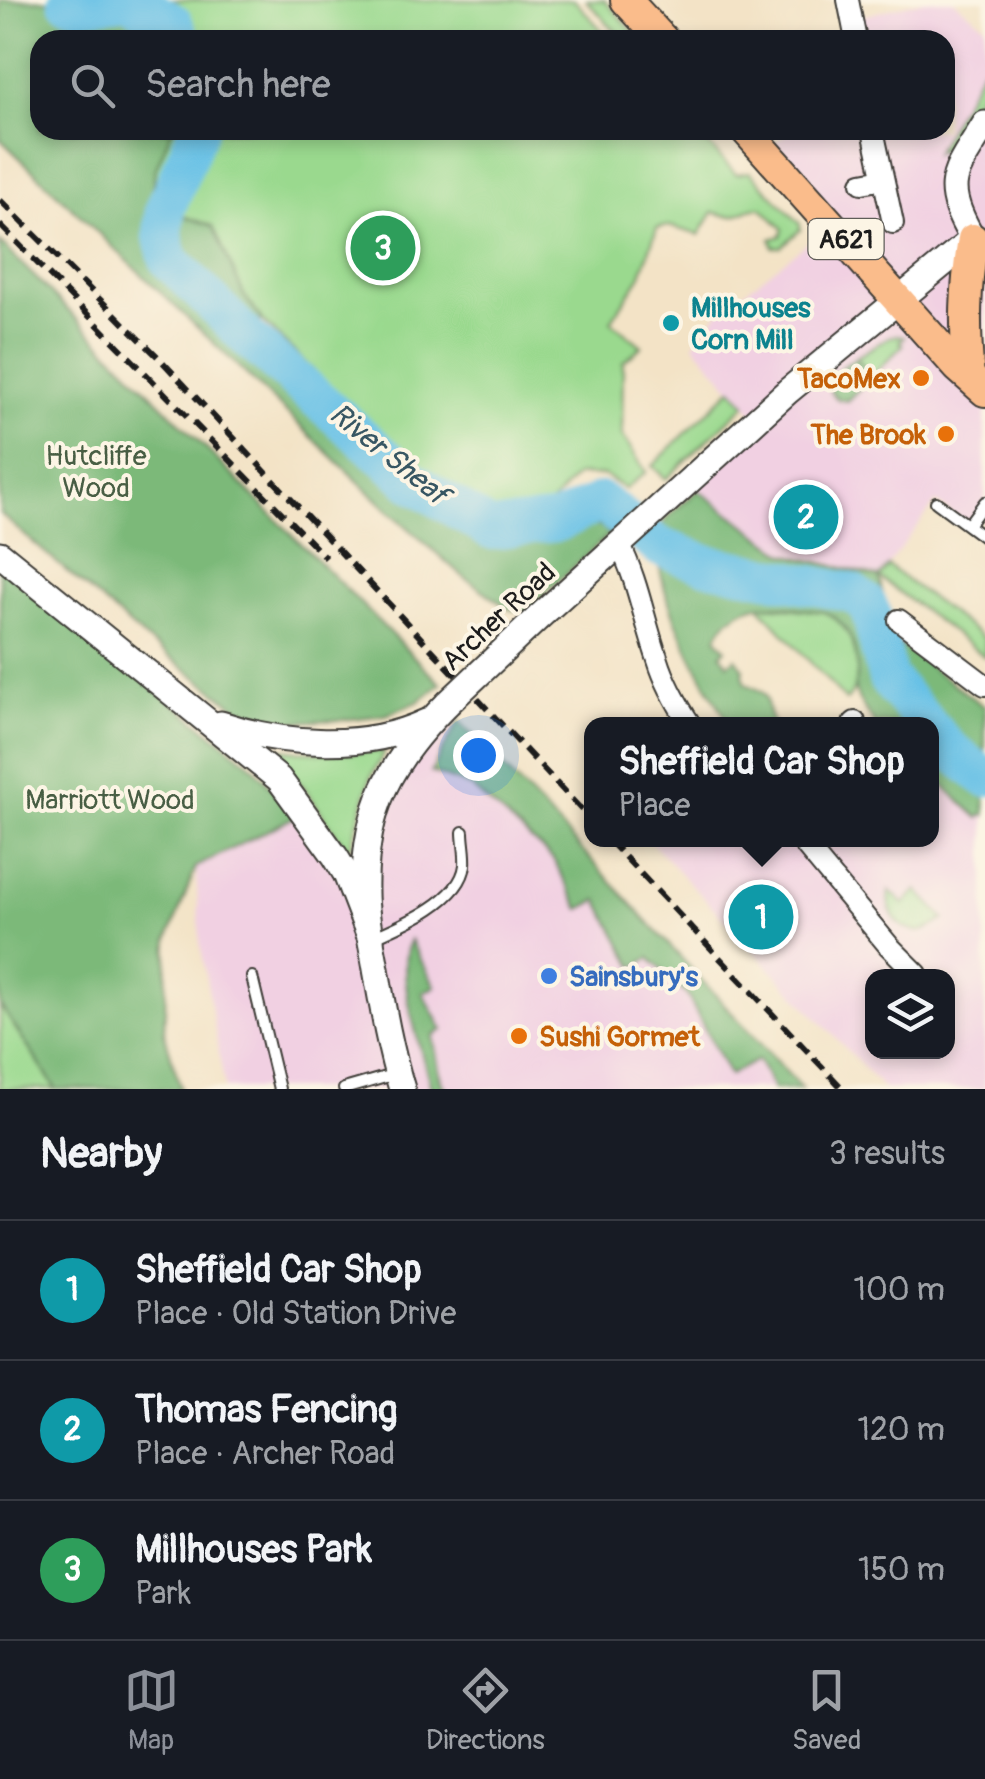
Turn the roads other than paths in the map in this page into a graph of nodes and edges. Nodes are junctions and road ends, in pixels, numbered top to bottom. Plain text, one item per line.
1 (626, 0) edge
2 (848, 0) edge
3 (653, 30) edge
4 (854, 30) edge
5 (985, 124) edge
6 (755, 140) edge
7 (873, 140) edge
8 (893, 223) dead end
9 (979, 235) edge
10 (900, 300) junction
11 (977, 383) edge
12 (936, 502) dead end
13 (985, 502) edge
14 (968, 525) junction
15 (985, 538) edge
16 (625, 539) junction
17 (0, 554) edge
18 (899, 620) dead end
19 (985, 685) edge
20 (439, 712) junction
21 (685, 717) edge
22 (204, 719) junction
23 (463, 832) dead end
24 (807, 847) edge
25 (371, 938) junction
26 (911, 969) edge
27 (252, 977) dead end
28 (399, 1081) edge
29 (279, 1089) edge
30 (344, 1089) edge

1 - 3 main road
2 - 4 street
5 - 9 street
6 - 10 main road, A621
7 - 8 street
9 - 10 street, Archer Road
9 - 11 main road
10 - 11 main road, A621
10 - 16 street, Archer Road
12 - 14 lane
13 - 14 lane
14 - 15 lane
16 - 20 street, Archer Road, bridge
16 - 21 street
17 - 22 street
18 - 19 street
20 - 22 street
20 - 25 street, Archer Road
22 - 25 street
23 - 25 lane
24 - 26 street
25 - 28 street, Archer Road
27 - 29 lane
28 - 30 lane

